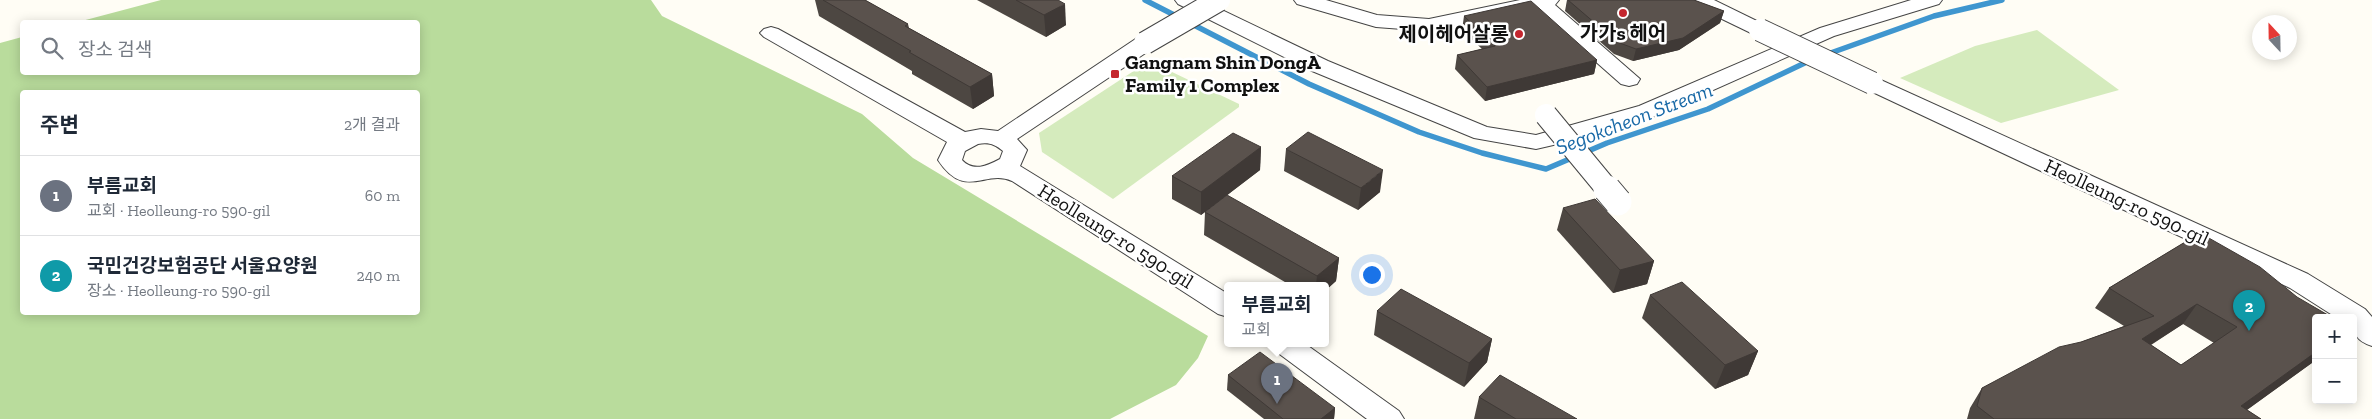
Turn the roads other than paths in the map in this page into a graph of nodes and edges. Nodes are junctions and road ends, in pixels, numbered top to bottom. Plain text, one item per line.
1 (1185, 0) edge
2 (1219, 0) edge
3 (1304, 0) edge
4 (1698, 0) edge
5 (1932, 0) edge
6 (1544, 1) edge
7 (771, 33) dead end
8 (1629, 79) dead end
9 (1546, 115) dead end
10 (1003, 138) junction
11 (962, 141) junction
12 (1003, 168) junction
13 (1618, 202) dead end
14 (1224, 304) edge
15 (2372, 336) edge
16 (1290, 347) edge
17 (1389, 419) edge

1 - 5 street
2 - 10 street, bridge
3 - 6 street
4 - 15 street, Heolleung-ro 590-gil, bridge
6 - 8 street
7 - 11 street
9 - 13 street, bridge
10 - 11 street
10 - 12 street
11 - 12 street
12 - 14 street, Heolleung-ro 590-gil
16 - 17 street

